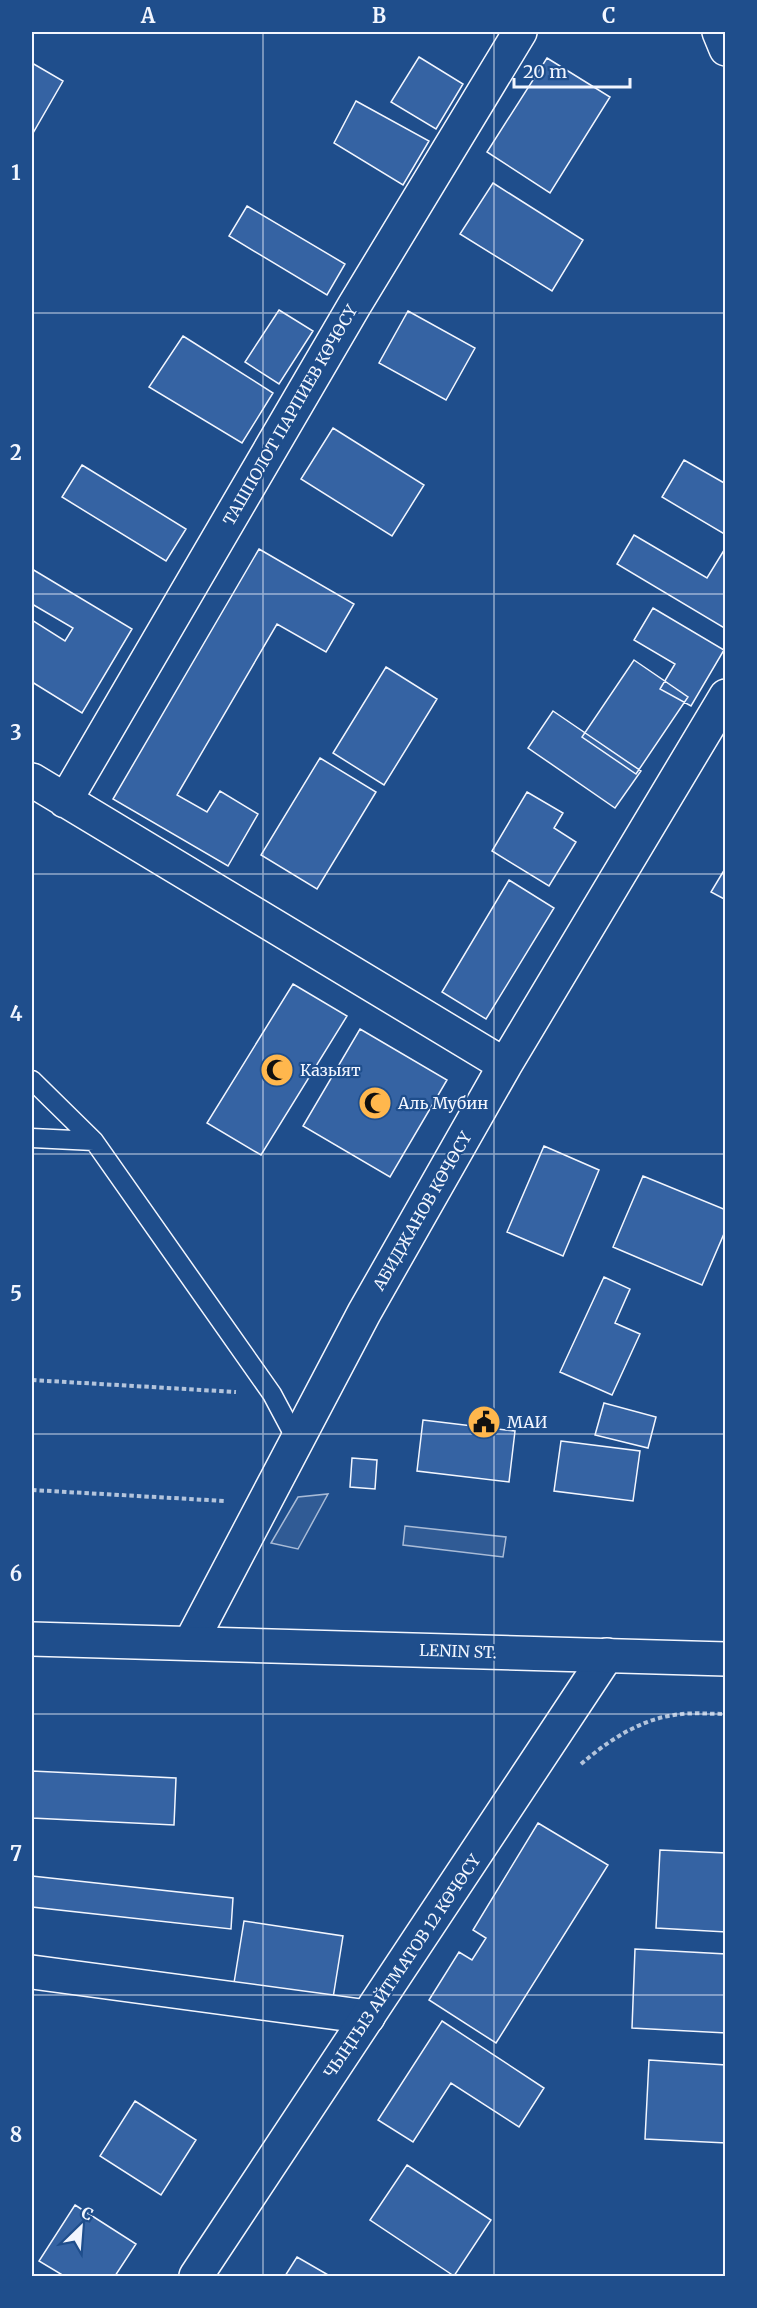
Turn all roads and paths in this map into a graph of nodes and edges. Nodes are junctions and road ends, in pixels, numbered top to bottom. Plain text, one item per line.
1 (520, 32) edge
2 (719, 32) edge
3 (726, 49) edge
4 (726, 696) edge
5 (32, 780) edge
6 (65, 801) junction
7 (505, 1065) junction
8 (32, 1080) edge
9 (32, 1138) edge
10 (94, 1142) junction
11 (32, 1380) edge
12 (272, 1394) junction
13 (297, 1441) junction
14 (32, 1491) edge
15 (237, 1501) dead end
16 (32, 1639) edge
17 (190, 1642) junction
18 (607, 1655) junction
19 (726, 1659) edge
20 (726, 1714) edge
21 (578, 1767) dead end
22 (32, 1972) edge
23 (368, 2017) junction
24 (196, 2277) edge

1 - 6 main road, ТАШПОЛОТ ПАРПИЕВ КӨЧӨСҮ
2 - 3 main road
4 - 7 main road, АБИДЖАНОВ КӨЧӨСҮ
5 - 6 main road
6 - 7 main road
7 - 13 main road, АБИДЖАНОВ КӨЧӨСҮ
8 - 10 lane
9 - 10 lane
10 - 12 lane
11 - 12 path
12 - 13 lane
13 - 17 main road, АБИДЖАНОВ КӨЧӨСҮ
14 - 15 path
16 - 17 main road, LENIN ST.
17 - 18 main road, LENIN ST.
18 - 19 main road, LENIN ST.
18 - 23 main road, ЧЫҢГЫЗ АЙТМАТОВ 12 КӨЧӨСҮ
20 - 21 path
22 - 23 main road
23 - 24 main road, ЧЫҢГЫЗ АЙТМАТОВ 12 КӨЧӨСҮ

